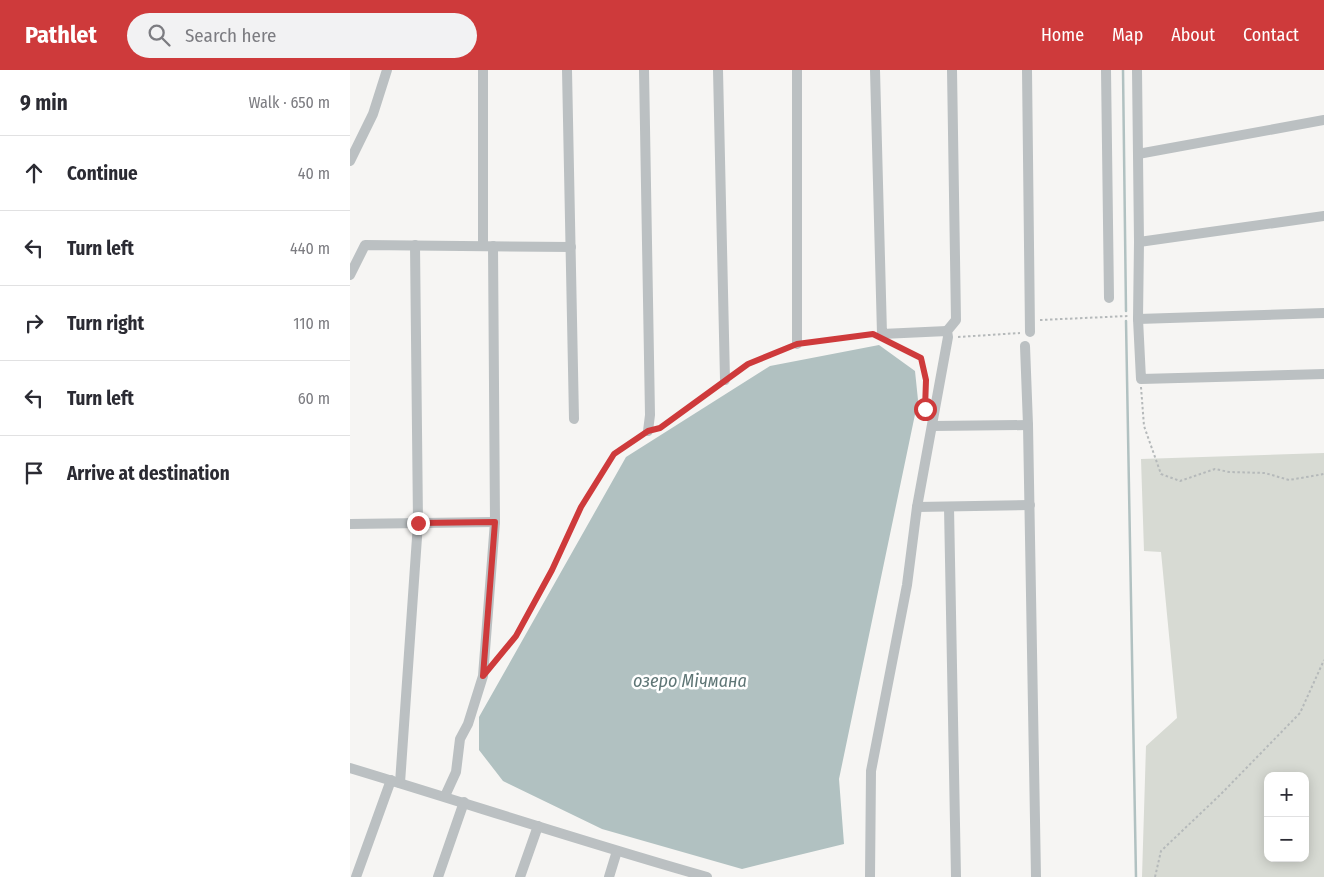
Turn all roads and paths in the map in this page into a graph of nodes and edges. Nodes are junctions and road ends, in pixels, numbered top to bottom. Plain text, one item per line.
1 (387, 70) edge
2 (483, 70) edge
3 (567, 70) edge
4 (644, 70) edge
5 (718, 70) edge
6 (797, 70) edge
7 (875, 70) edge
8 (952, 70) edge
9 (1027, 70) edge
10 (1106, 70) edge
11 (1137, 70) edge
12 (1324, 120) edge
13 (1138, 154) junction
14 (350, 161) edge
15 (1324, 216) edge
16 (1139, 242) junction
17 (415, 245) junction
18 (488, 246) junction
19 (570, 247) junction
20 (350, 275) edge
21 (1109, 298) dead end
22 (1324, 313) edge
23 (1138, 318) junction
24 (1030, 320) junction
25 (1030, 332) joint
26 (882, 334) junction
27 (948, 334) junction
28 (890, 342) dead end
29 (797, 344) junction
30 (1025, 346) dead end
31 (1324, 374) edge
32 (1141, 379) junction
33 (725, 380) junction
34 (574, 419) dead end
35 (933, 423) junction
36 (1028, 425) junction
37 (648, 431) junction
38 (1324, 474) edge
39 (1030, 505) junction
40 (949, 506) junction
41 (917, 507) junction
42 (495, 522) junction
43 (418, 523) junction
44 (350, 524) edge
45 (1324, 660) edge
46 (483, 676) junction
47 (350, 768) edge
48 (395, 781) junction
49 (446, 796) junction
50 (464, 802) junction
51 (538, 826) junction
52 (617, 851) junction
53 (356, 877) edge
54 (438, 877) edge
55 (520, 877) edge
56 (609, 877) edge
57 (707, 877) edge
58 (870, 877) edge
59 (956, 877) edge
60 (1036, 877) edge
61 (1155, 877) edge

1 - 14 street
2 - 18 street
3 - 19 street
4 - 37 street
5 - 33 street
6 - 29 street
7 - 26 street
8 - 27 street
9 - 24 street
10 - 21 street
11 - 13 street
12 - 13 street
13 - 16 street
15 - 16 street
16 - 23 street
17 - 18 street
17 - 20 street
17 - 43 street
18 - 19 street
18 - 42 street
19 - 34 street
22 - 23 street
23 - 24 path
23 - 32 street
24 - 25 street
25 - 27 path
26 - 27 street
26 - 29 path
27 - 35 street
28 - 35 path
29 - 33 path
30 - 36 street
31 - 32 street
32 - 38 path
33 - 37 path
35 - 36 street
35 - 41 street
36 - 39 street
37 - 46 path
39 - 40 street
39 - 60 street
40 - 41 street
40 - 59 street
41 - 58 street
42 - 43 street
42 - 46 street
43 - 44 street
43 - 48 street
45 - 61 path
46 - 49 street
47 - 48 street
48 - 49 street
48 - 53 street
49 - 50 street
50 - 51 street
50 - 54 street
51 - 52 street
51 - 55 street
52 - 56 street
52 - 57 street

